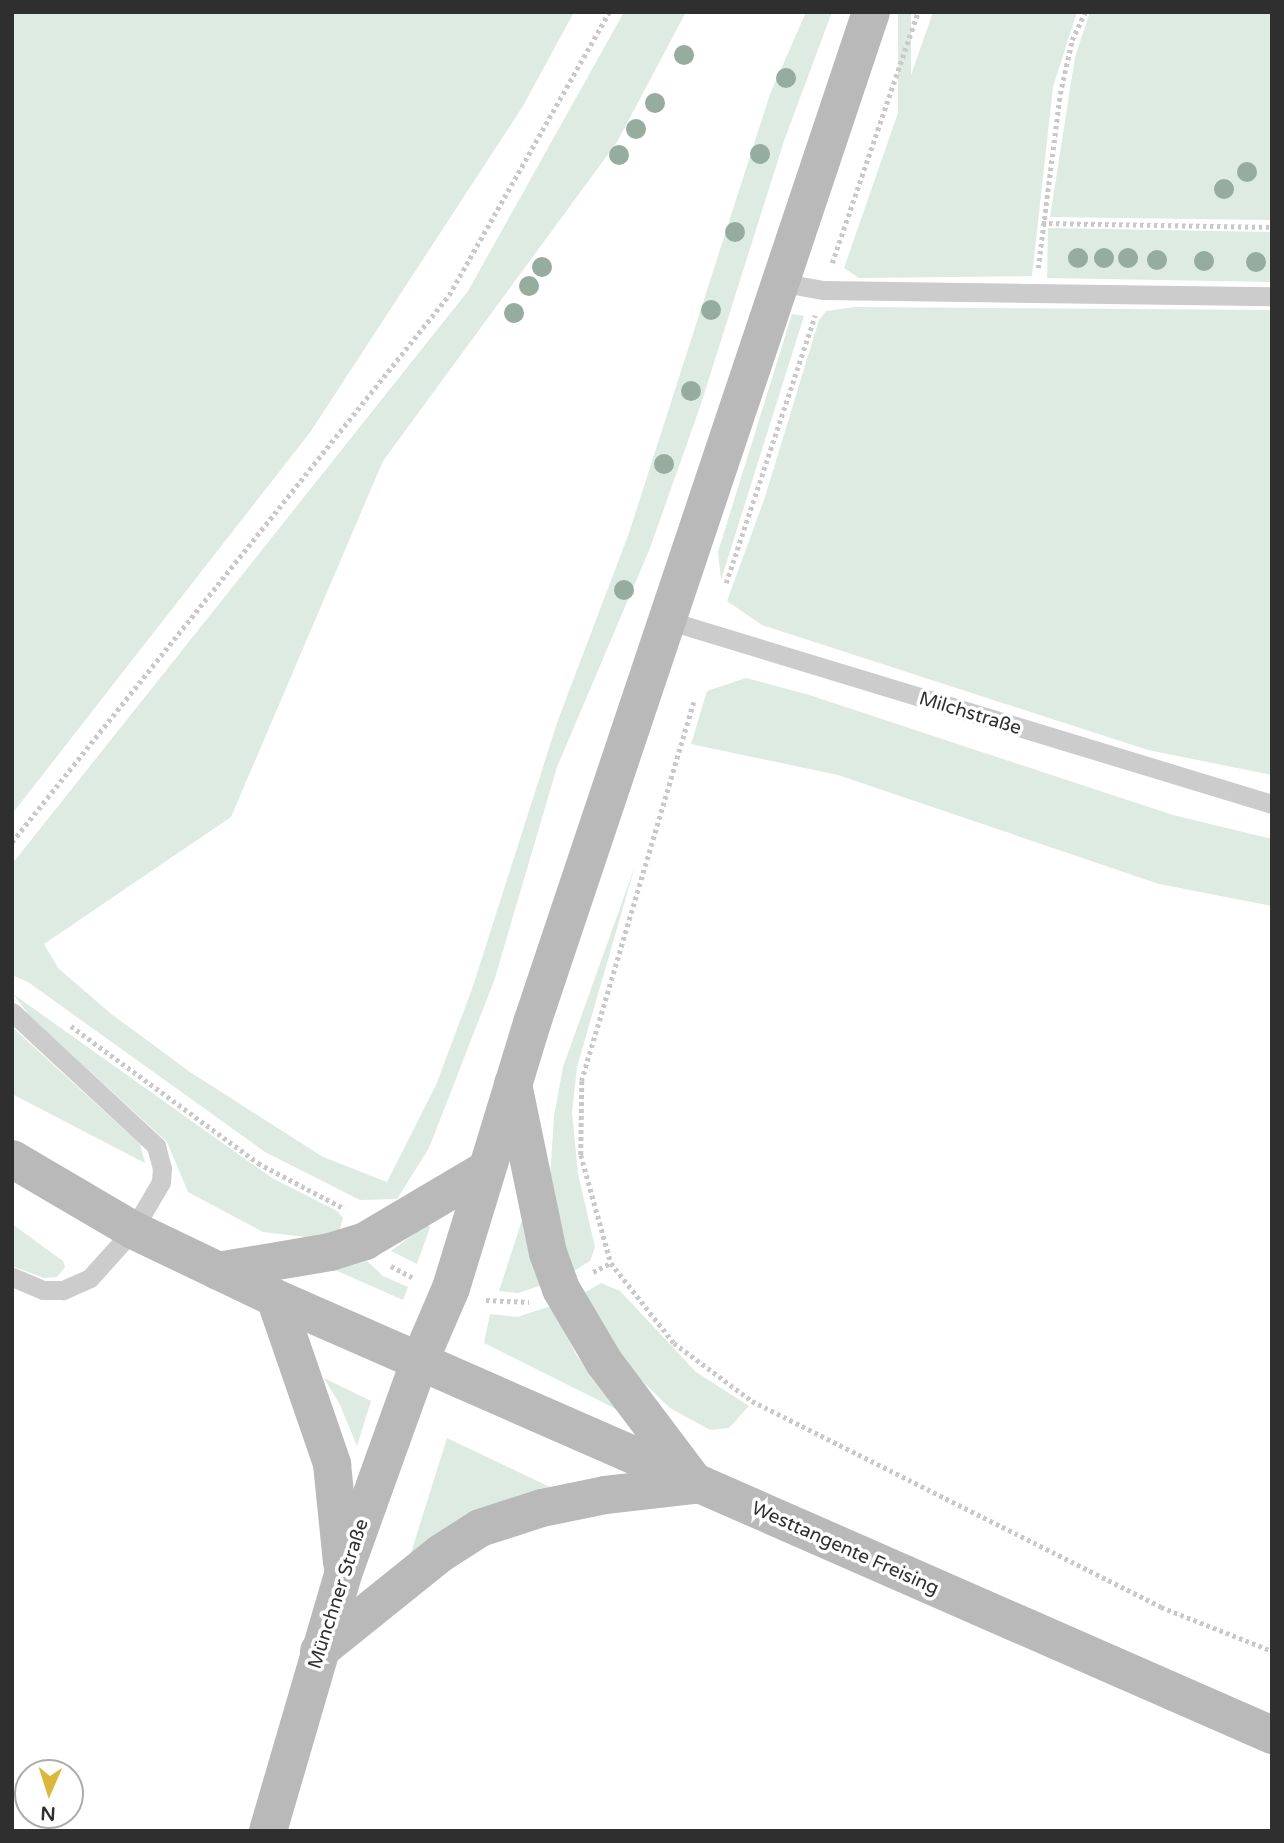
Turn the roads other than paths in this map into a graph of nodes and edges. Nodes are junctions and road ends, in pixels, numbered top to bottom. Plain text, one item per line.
1 (872, 12) edge
2 (778, 282) junction
3 (1272, 296) edge
4 (670, 621) junction
5 (1272, 804) edge
6 (12, 1012) edge
7 (513, 1083) junction
8 (12, 1159) edge
9 (484, 1171) junction
10 (133, 1230) junction
11 (218, 1270) junction
12 (12, 1277) edge
13 (275, 1298) junction
14 (420, 1360) junction
15 (696, 1485) junction
16 (344, 1574) junction
17 (319, 1651) junction
18 (1272, 1735) edge
19 (268, 1831) edge

1 - 2 main road, Münchner Straße
2 - 3 lane
2 - 4 main road, Münchner Straße
4 - 5 lane, Milchstraße
4 - 7 main road, Münchner Straße
6 - 10 lane
7 - 9 main road, Münchner Straße
7 - 15 main road
8 - 10 main road, Westtangente Freising
9 - 11 main road
9 - 14 main road, Münchner Straße
10 - 11 main road, Westtangente Freising
10 - 12 lane
11 - 13 main road, Westtangente Freising
13 - 14 main road, Westtangente Freising
13 - 16 main road
14 - 15 main road, Westtangente Freising
14 - 16 main road, Münchner Straße
15 - 17 main road
15 - 18 main road, Westtangente Freising
16 - 17 main road, Münchner Straße
17 - 19 main road, Münchner Straße

